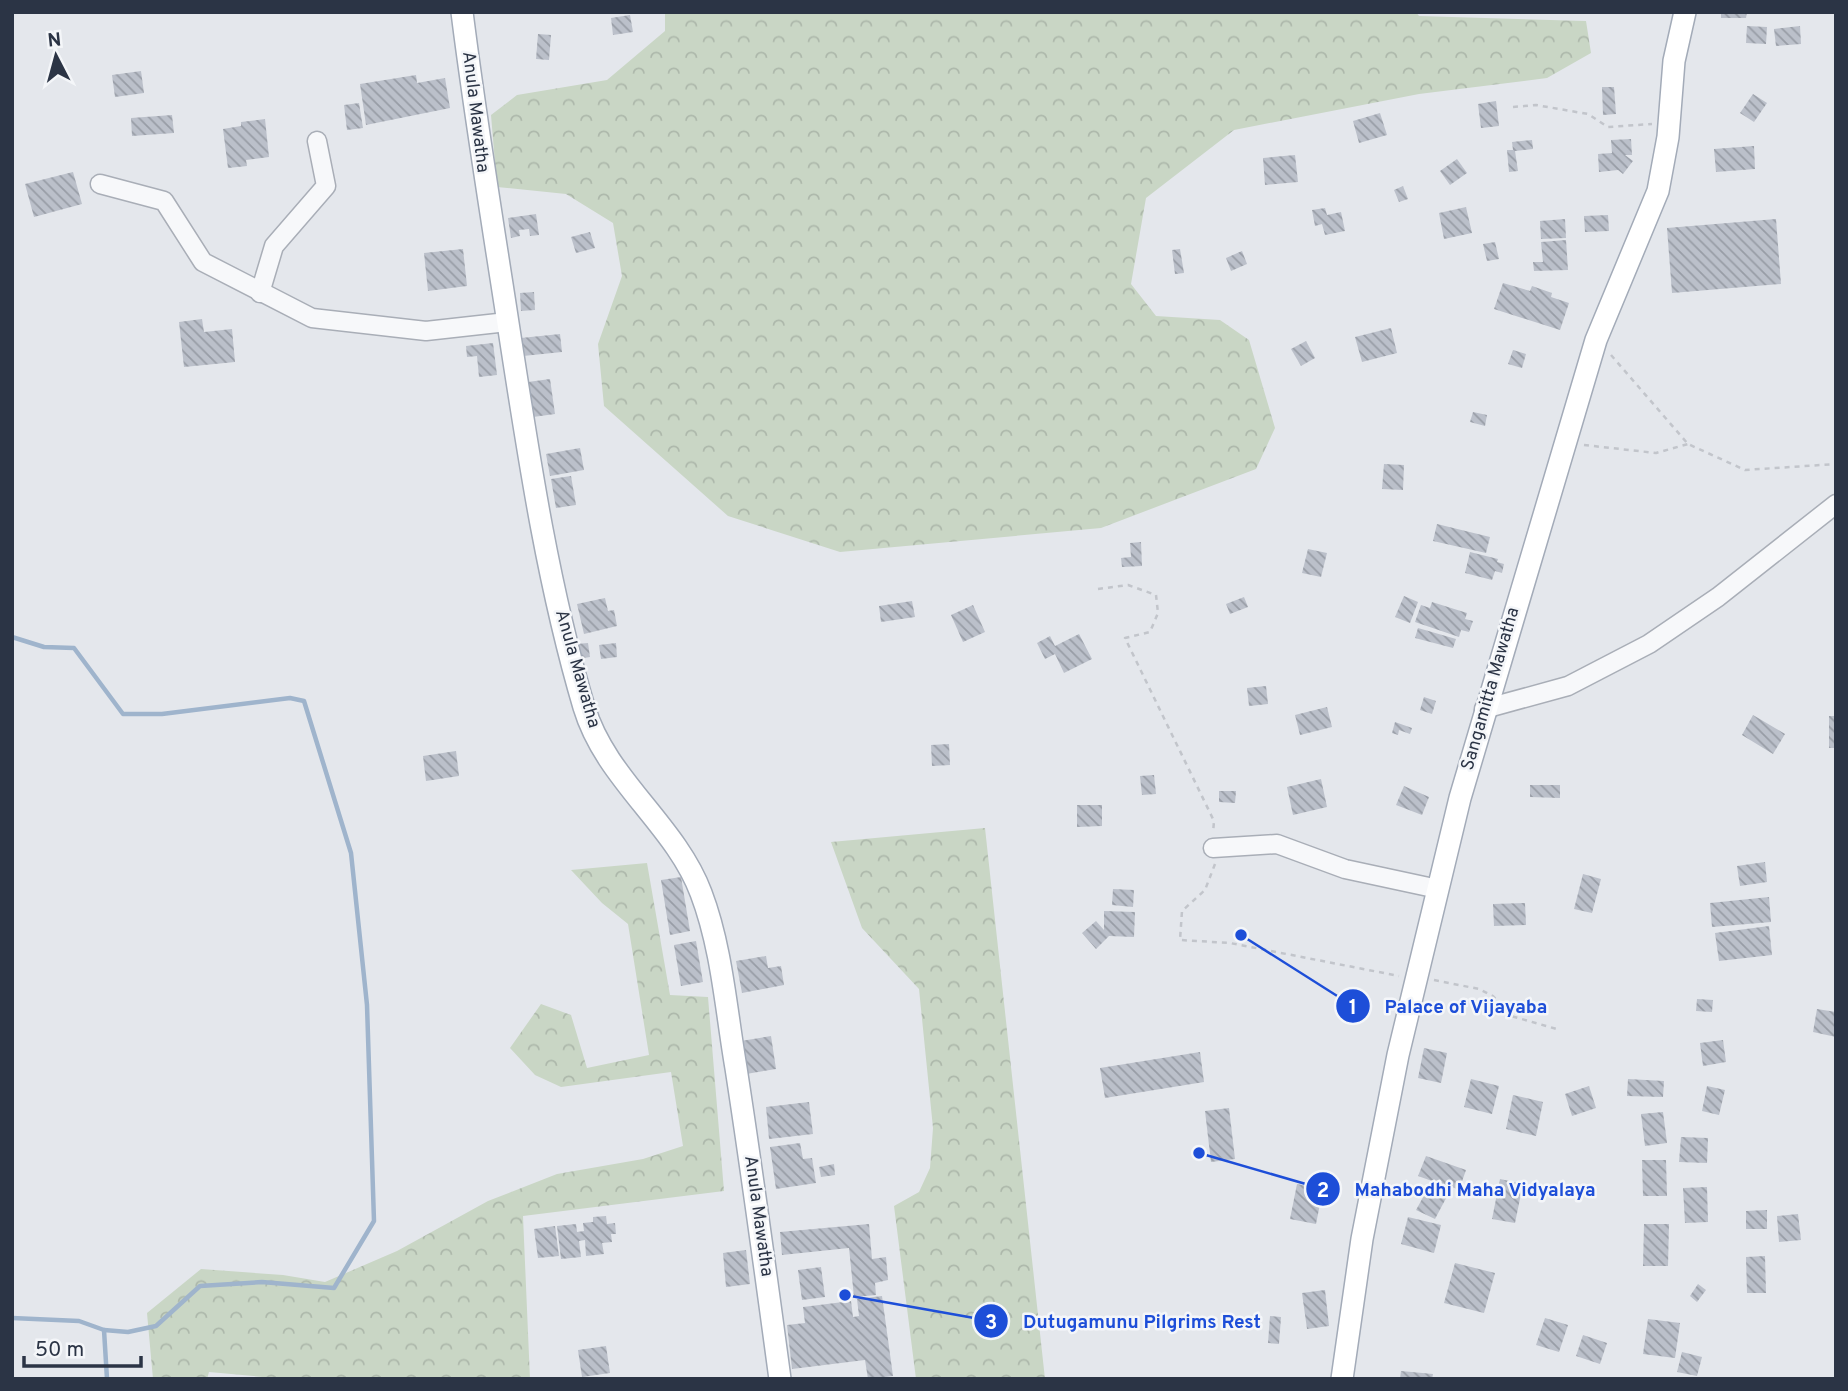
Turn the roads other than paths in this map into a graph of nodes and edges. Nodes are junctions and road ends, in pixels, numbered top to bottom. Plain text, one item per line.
1 (462, 12) edge
2 (1685, 12) edge
3 (317, 141) dead end
4 (100, 184) dead end
5 (260, 293) junction
6 (507, 322) junction
7 (1836, 504) edge
8 (1484, 709) junction
9 (1213, 848) road end
10 (1438, 889) junction
11 (780, 1379) edge
12 (1342, 1379) edge

1 - 6 main road, Anula Mawatha
2 - 8 main road, Sangamitta Mawatha
3 - 5 street
4 - 5 street
5 - 6 street
6 - 11 main road, Anula Mawatha
7 - 8 street
8 - 10 main road, Sangamitta Mawatha
9 - 10 street
10 - 12 main road, Sangamitta Mawatha

